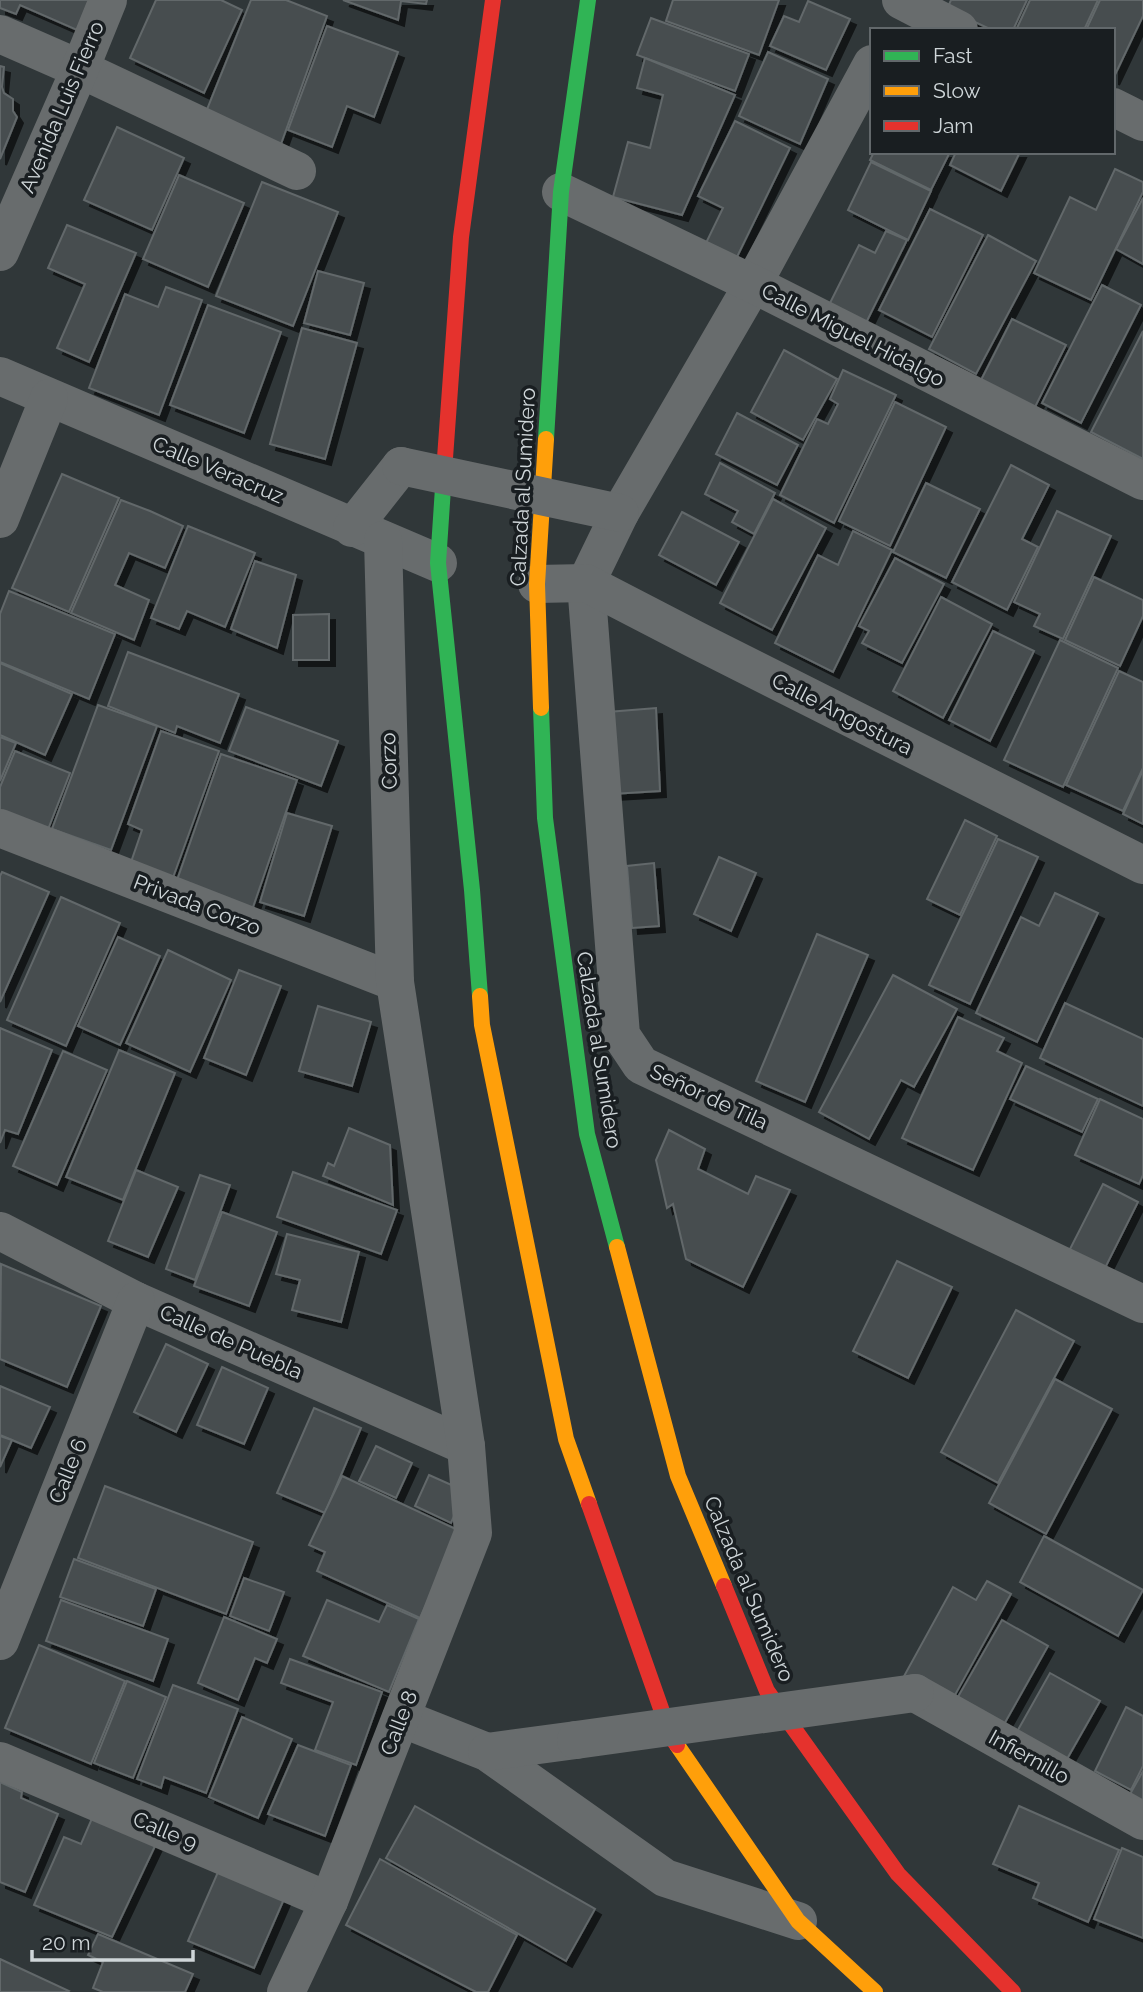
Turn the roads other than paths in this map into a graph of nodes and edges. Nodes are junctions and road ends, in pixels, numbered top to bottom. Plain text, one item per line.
1 (108, 0) edge
2 (493, 0) edge
3 (588, 0) edge
4 (900, 8) edge
5 (955, 28) edge
6 (0, 34) edge
7 (870, 68) edge
8 (80, 69) junction
9 (1115, 108) edge
10 (1143, 122) edge
11 (297, 171) dead end
12 (561, 192) junction
13 (0, 252) edge
14 (753, 284) junction
15 (0, 376) edge
16 (49, 398) junction
17 (1143, 481) edge
18 (620, 513) junction
19 (0, 519) edge
20 (368, 534) junction
21 (438, 563) junction
22 (586, 583) junction
23 (537, 584) junction
24 (0, 828) edge
25 (1143, 865) edge
26 (395, 982) junction
27 (0, 1231) edge
28 (136, 1301) junction
29 (1143, 1304) edge
30 (466, 1446) junction
31 (0, 1641) edge
32 (401, 1718) junction
33 (487, 1752) junction
34 (0, 1761) edge
35 (1143, 1821) edge
36 (329, 1901) junction
37 (798, 1921) junction
38 (286, 1992) edge
39 (875, 1992) edge
40 (1013, 1992) edge

1 - 8 street, Avenida Luis Fierro
2 - 21 main road
3 - 12 main road, Calzada al Sumidero
4 - 5 street
6 - 8 street
7 - 14 street
8 - 11 street
8 - 13 street, Avenida Luis Fierro
9 - 10 street
12 - 14 street, Calle Miguel Hidalgo
12 - 23 main road, Calzada al Sumidero
14 - 17 street, Calle Miguel Hidalgo
14 - 18 street
15 - 16 street, Calle Veracruz
16 - 19 street
16 - 20 street, Calle Veracruz
18 - 20 street, bridge
18 - 22 street
20 - 21 street, Calle Veracruz
20 - 26 street, Corzo
21 - 37 main road
22 - 23 street, Calle Angostura
22 - 25 street, Calle Angostura
22 - 29 street, Señor de Tila
23 - 40 main road, Calzada al Sumidero
24 - 26 street, Privada Corzo
26 - 30 street, Corzo
27 - 28 street, Calle de Puebla
28 - 30 street, Calle de Puebla
28 - 31 street, Calle 6
30 - 32 street, Calle 8
32 - 33 street
32 - 36 street, Calle 8
33 - 35 street, Infiernillo, bridge
33 - 37 street
34 - 36 street, Calle 9
36 - 38 street, Calle 8
37 - 39 main road

